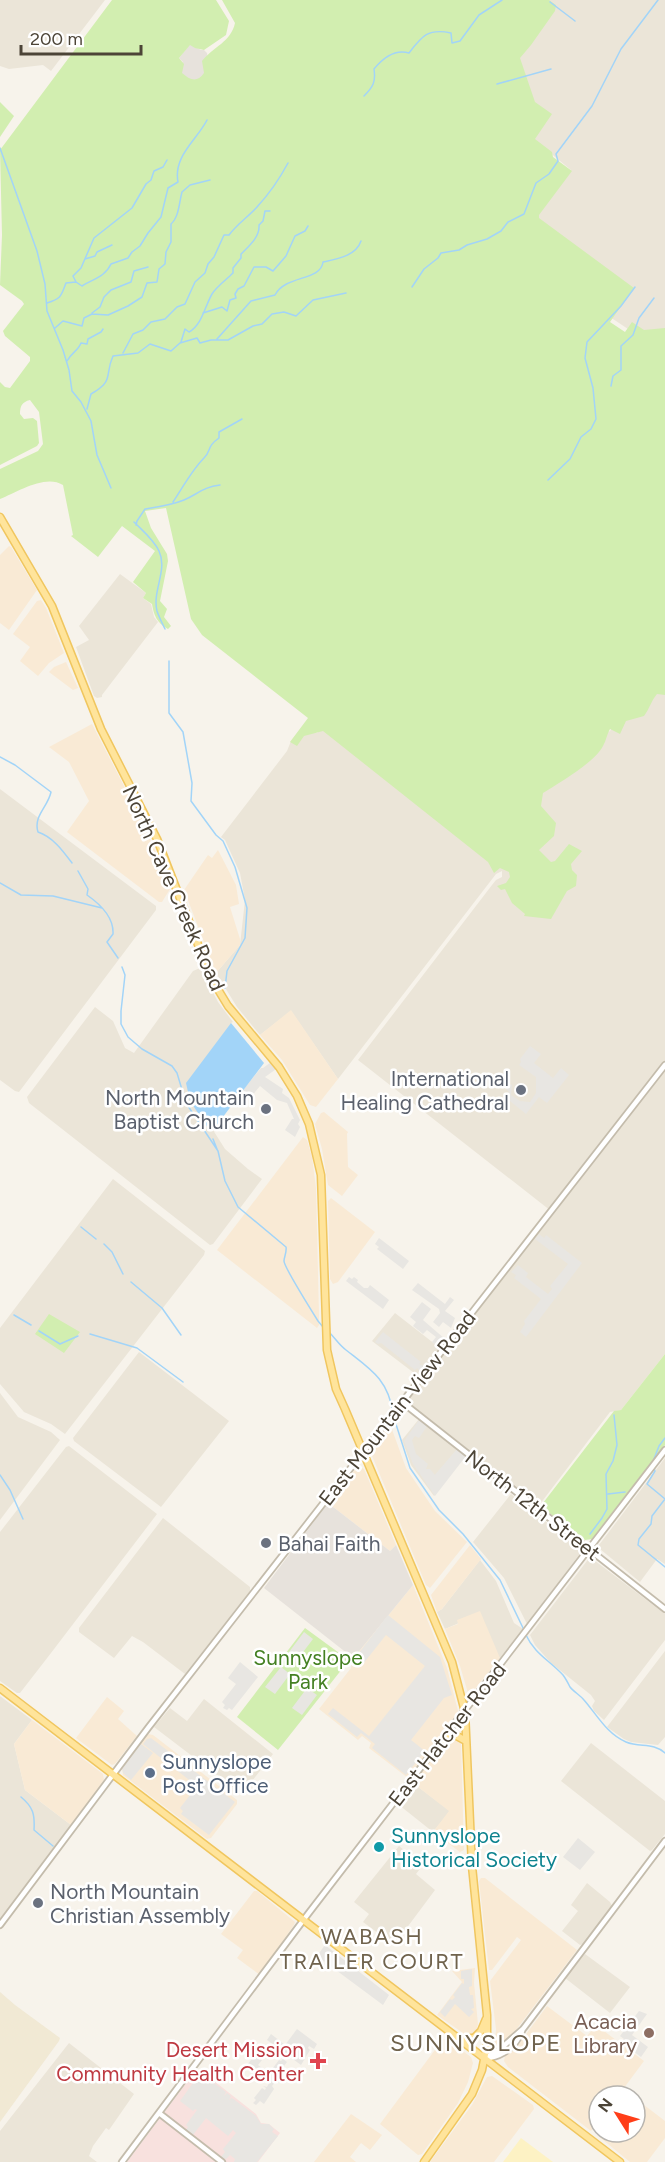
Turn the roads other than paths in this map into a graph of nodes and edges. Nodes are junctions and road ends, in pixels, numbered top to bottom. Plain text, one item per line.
1 (0, 517) edge
2 (665, 1065) edge
3 (402, 1402) junction
4 (665, 1450) edge
5 (363, 1451) junction
6 (589, 1549) junction
7 (665, 1609) edge
8 (0, 1688) edge
9 (465, 1712) junction
10 (442, 1740) junction
11 (466, 1740) junction
12 (113, 1774) junction
13 (665, 1841) edge
14 (303, 1920) junction
15 (0, 1925) edge
16 (487, 2015) junction
17 (456, 2037) junction
18 (484, 2059) junction
19 (159, 2113) junction
20 (122, 2162) edge
21 (222, 2162) edge
22 (424, 2162) edge
23 (620, 2162) edge

1 - 5 main road, North Cave Creek Road
2 - 3 street, East Mountain View Road
3 - 5 street, East Mountain View Road
3 - 6 street, North 12th Street
4 - 6 street, East Hatcher Road
5 - 9 main road, North Cave Creek Road
5 - 12 street, East Mountain View Road
6 - 7 street, North 12th Street
6 - 9 street, East Hatcher Road
8 - 12 main road
9 - 10 street, East Hatcher Road
9 - 11 main road, North Cave Creek Road
10 - 11 main road
10 - 14 street, East Hatcher Road
11 - 16 main road, North Cave Creek Road
12 - 14 main road
12 - 15 street, East Mountain View Road
13 - 18 street
14 - 17 main road
14 - 19 street, East Hatcher Road
16 - 17 main road
16 - 18 main road, North Cave Creek Road
17 - 18 main road
18 - 22 main road, North Cave Creek Road
18 - 23 main road
19 - 20 street, East Hatcher Road
19 - 21 street

